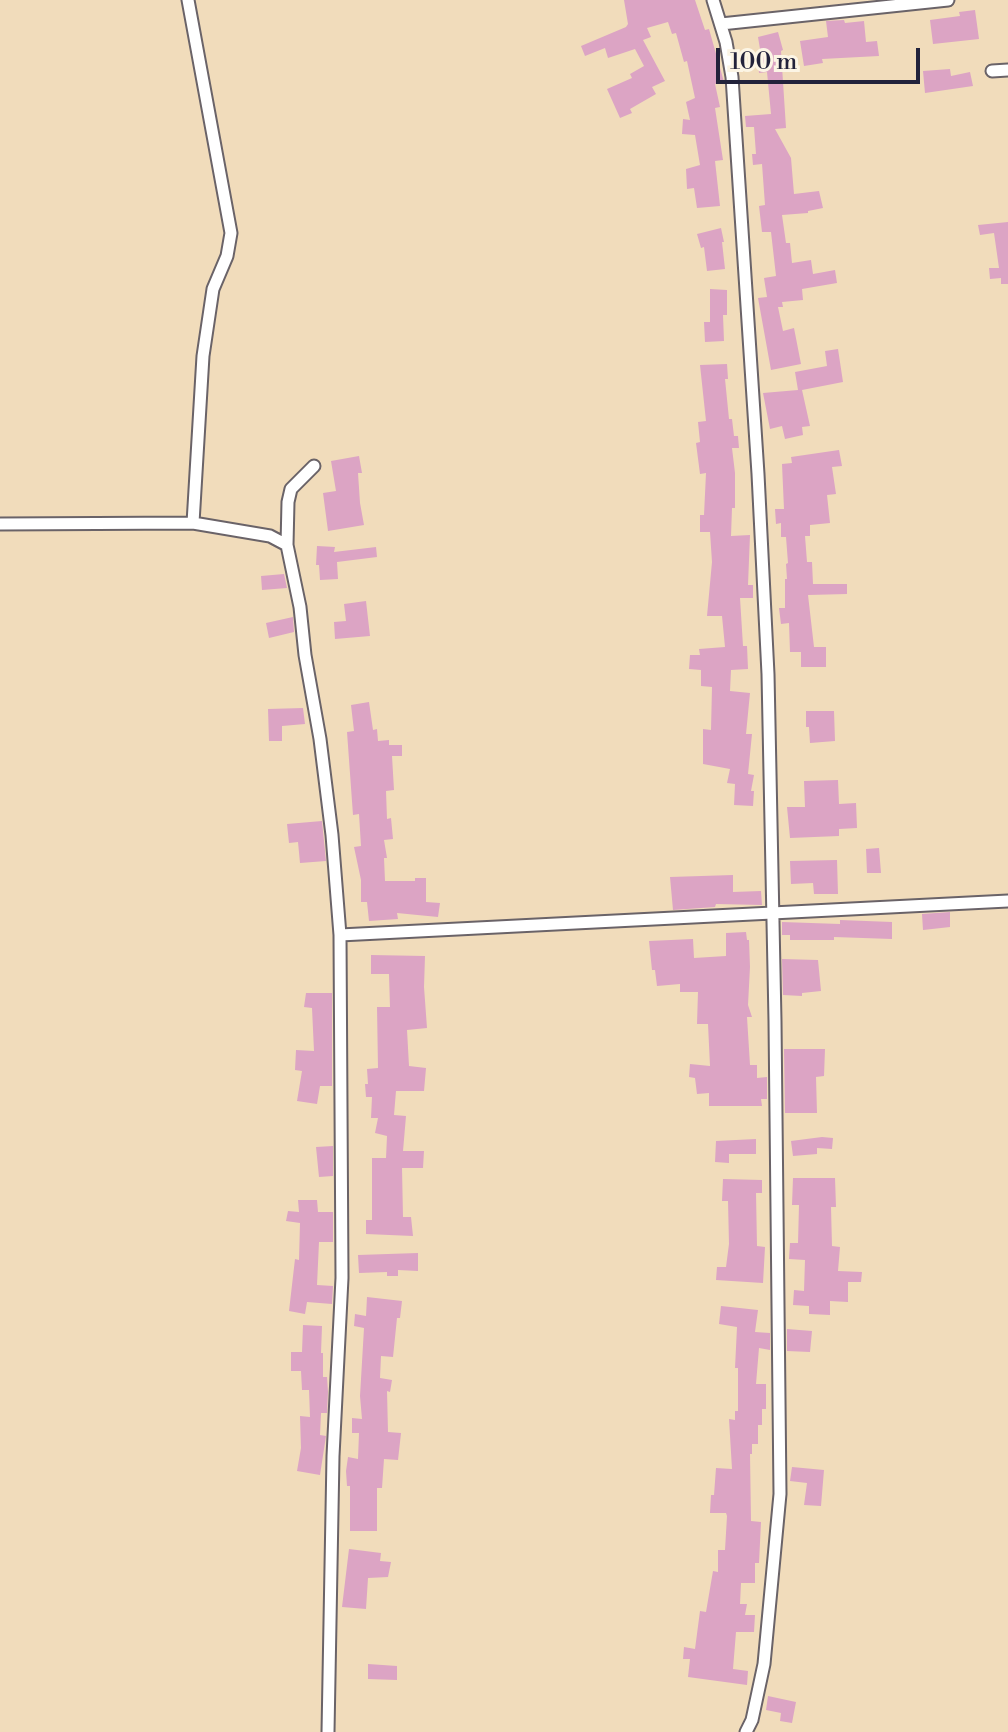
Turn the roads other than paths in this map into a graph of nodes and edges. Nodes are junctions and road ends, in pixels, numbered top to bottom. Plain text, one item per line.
1 (188, 0) edge
2 (713, 0) edge
3 (948, 0) edge
4 (721, 24) junction
5 (1008, 70) edge
6 (992, 71) dead end
7 (314, 466) dead end
8 (193, 523) junction
9 (0, 524) edge
10 (287, 545) junction
11 (1008, 901) edge
12 (772, 912) junction
13 (340, 935) junction
14 (328, 1732) edge
15 (746, 1732) edge

1 - 8 street
2 - 4 street
3 - 4 street
4 - 12 street
5 - 6 street
7 - 10 street
8 - 9 street
8 - 10 street
10 - 13 street
11 - 12 street
12 - 13 street
12 - 15 street
13 - 14 street

